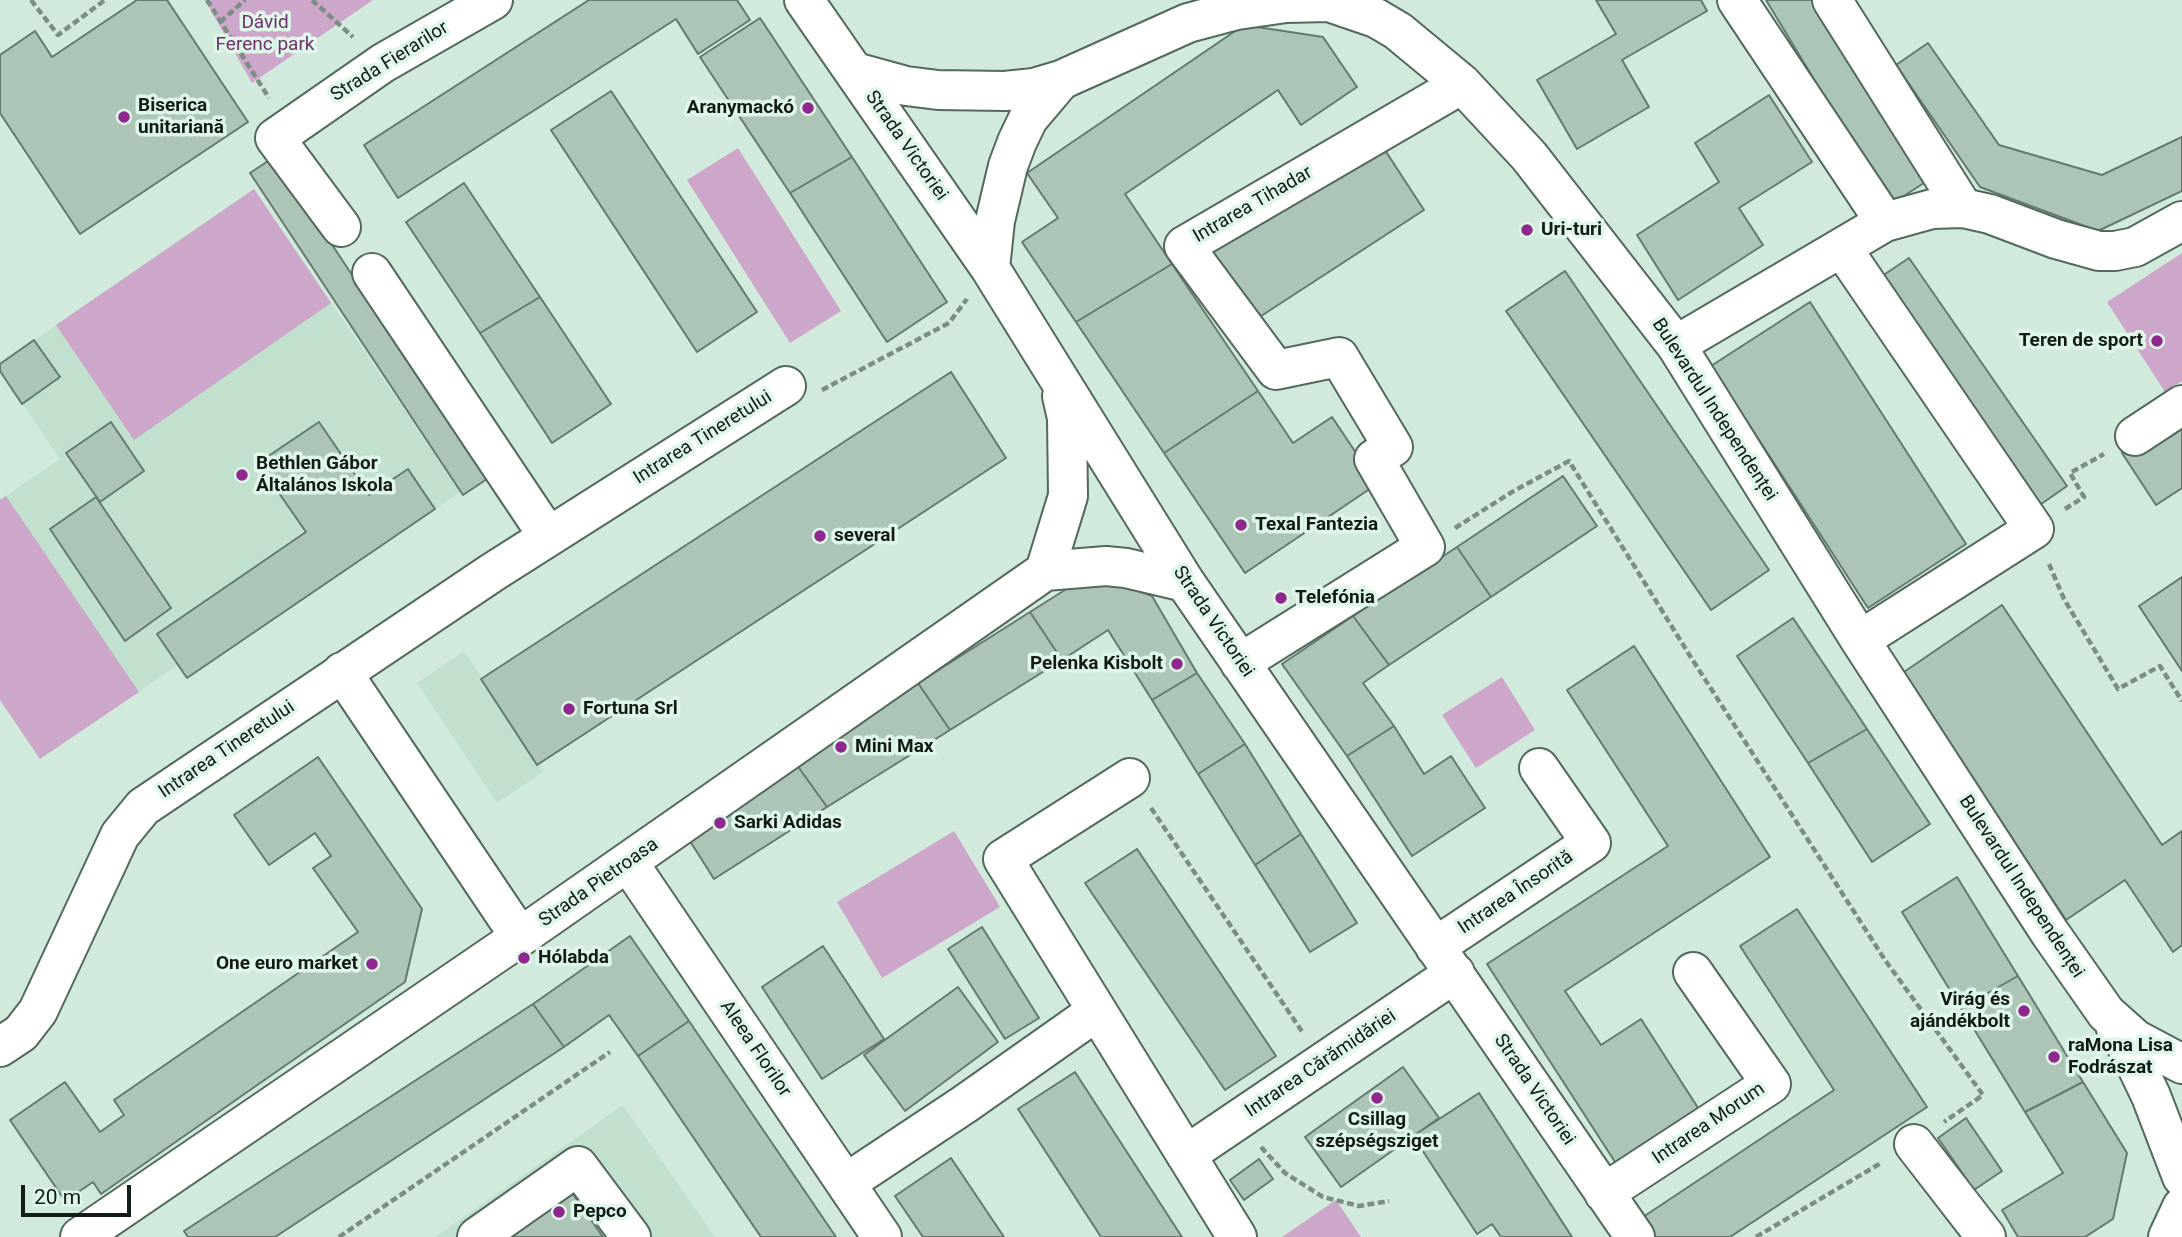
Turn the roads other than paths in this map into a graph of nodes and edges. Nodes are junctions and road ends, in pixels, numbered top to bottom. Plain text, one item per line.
1 (493, 0) edge
2 (804, 0) edge
3 (1737, 0) edge
4 (1832, 0) edge
5 (1329, 1) edge
6 (855, 72) junction
7 (1062, 80) junction
8 (1462, 84) junction
9 (1963, 208) junction
10 (2182, 221) edge
11 (1885, 222) junction
12 (341, 227) dead end
13 (1842, 248) junction
14 (990, 268) junction
15 (372, 273) dead end
16 (1676, 345) junction
17 (1057, 378) junction
18 (786, 386) road end
19 (2182, 405) edge
20 (2135, 436) road end
21 (548, 536) junction
22 (1045, 571) junction
23 (1185, 582) junction
24 (1860, 640) junction
25 (1240, 663) junction
26 (342, 672) junction
27 (1539, 768) dead end
28 (1130, 778) road end
29 (628, 862) junction
30 (520, 937) junction
31 (1445, 960) junction
32 (1693, 972) dead end
33 (1097, 1011) junction
34 (2106, 1013) junction
35 (0, 1047) edge
36 (2182, 1064) edge
37 (1914, 1144) road end
38 (1186, 1155) junction
39 (2182, 1177) edge
40 (846, 1183) junction
41 (1604, 1193) junction
42 (2182, 1207) edge
43 (88, 1235) edge
44 (477, 1237) edge
45 (631, 1237) edge
46 (882, 1237) edge
47 (1237, 1237) edge
48 (1635, 1237) edge
49 (1986, 1237) edge
50 (2168, 1237) edge

1 - 12 street, Strada Fierarilor
2 - 6 street, Strada Victoriei
3 - 11 street
4 - 9 street
5 - 7 street, Bulevardul Independenței
5 - 8 street, Bulevardul Independenței
6 - 7 street, Bulevardul Independenței
6 - 14 street, Strada Victoriei
7 - 14 street, Bulevardul Independenței
8 - 16 street, Bulevardul Independenței
8 - 25 street, Intrarea Tihadar
9 - 10 street
9 - 11 street
11 - 13 street
13 - 16 street
13 - 24 street
14 - 17 street, Strada Victoriei
15 - 21 street
16 - 24 street, Bulevardul Independenței
17 - 22 street
17 - 23 street, Strada Victoriei
18 - 21 street, Intrarea Tineretului
19 - 20 street
21 - 26 street, Intrarea Tineretului
22 - 23 street
22 - 29 street, Strada Pietroasa
23 - 25 street, Strada Victoriei
24 - 34 street, Bulevardul Independenței
25 - 31 street, Strada Victoriei
26 - 30 street
26 - 35 street, Intrarea Tineretului
27 - 31 street, Intrarea Însorită
28 - 33 street
29 - 30 street, Strada Pietroasa
29 - 40 street, Aleea Florilor
30 - 43 street, Strada Pietroasa
31 - 38 street, Intrarea Cărămidăriei
31 - 41 street, Strada Victoriei
32 - 41 street, Intrarea Morum
33 - 38 street
33 - 40 street
34 - 36 street, Bulevardul Independenței
34 - 39 street
37 - 49 street
38 - 47 street
40 - 46 street, Aleea Florilor
41 - 48 street, Strada Victoriei
42 - 50 street
44 - 45 street

